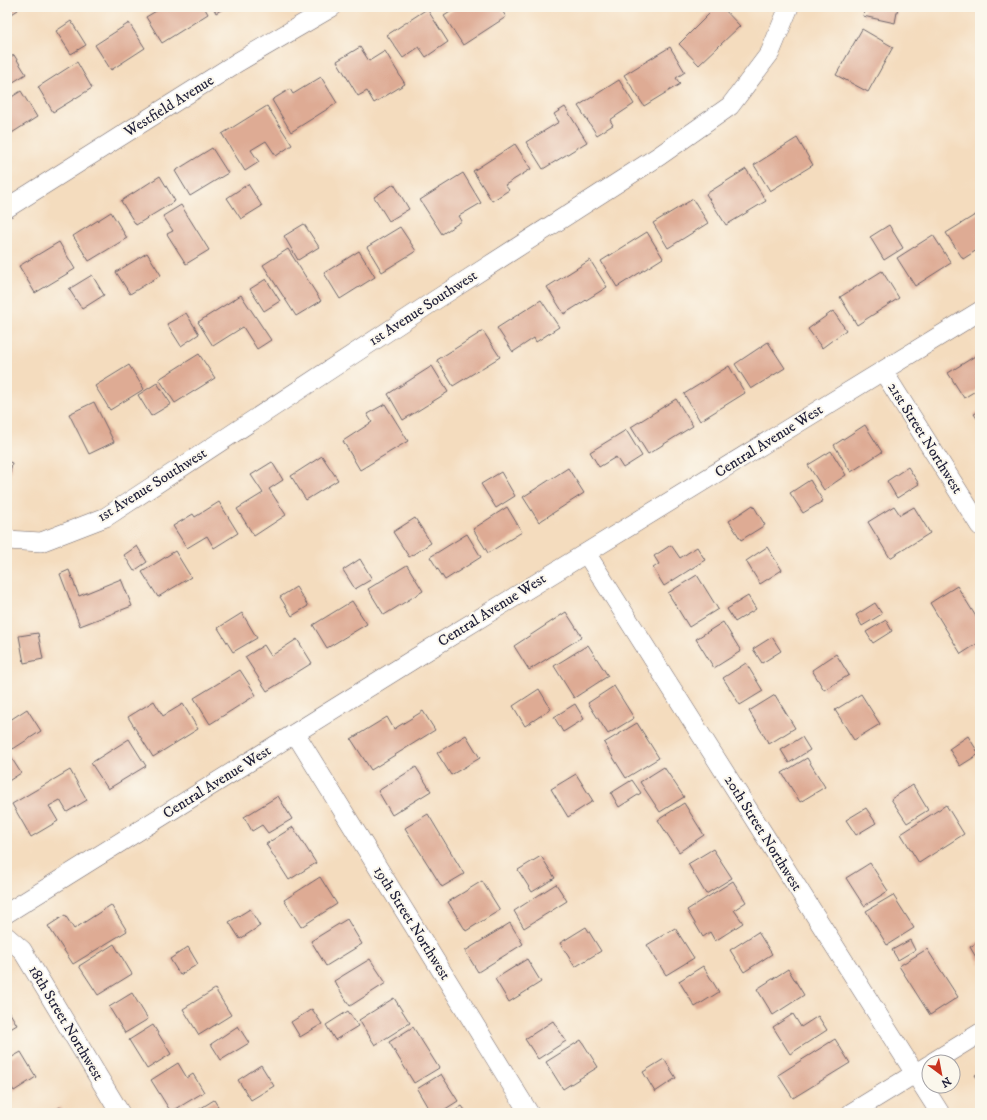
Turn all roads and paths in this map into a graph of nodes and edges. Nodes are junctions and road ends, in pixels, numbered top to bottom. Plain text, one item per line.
1 (332, 7) edge
2 (789, 7) edge
3 (7, 208) edge
4 (980, 311) edge
5 (883, 371) junction
6 (980, 526) edge
7 (7, 540) edge
8 (586, 553) junction
9 (295, 733) junction
10 (7, 913) edge
11 (7, 937) edge
12 (980, 1033) edge
13 (946, 1054) edge
14 (921, 1067) edge
15 (921, 1070) edge
16 (932, 1094) edge
17 (120, 1113) edge
18 (529, 1113) edge
19 (851, 1113) edge
20 (940, 1113) edge

1 - 3 street, Westfield Avenue
2 - 7 street, 1st Avenue Southwest
4 - 5 street, Central Avenue West
5 - 6 street, 21st Street Northwest
5 - 8 street, Central Avenue West
8 - 9 street, Central Avenue West
8 - 14 street, 20th Street Northwest
9 - 10 street, Central Avenue West
9 - 18 street, 19th Street Northwest
11 - 17 street, 18th Street Northwest
12 - 13 street
15 - 19 street
16 - 20 street, 20th Street Northwest

